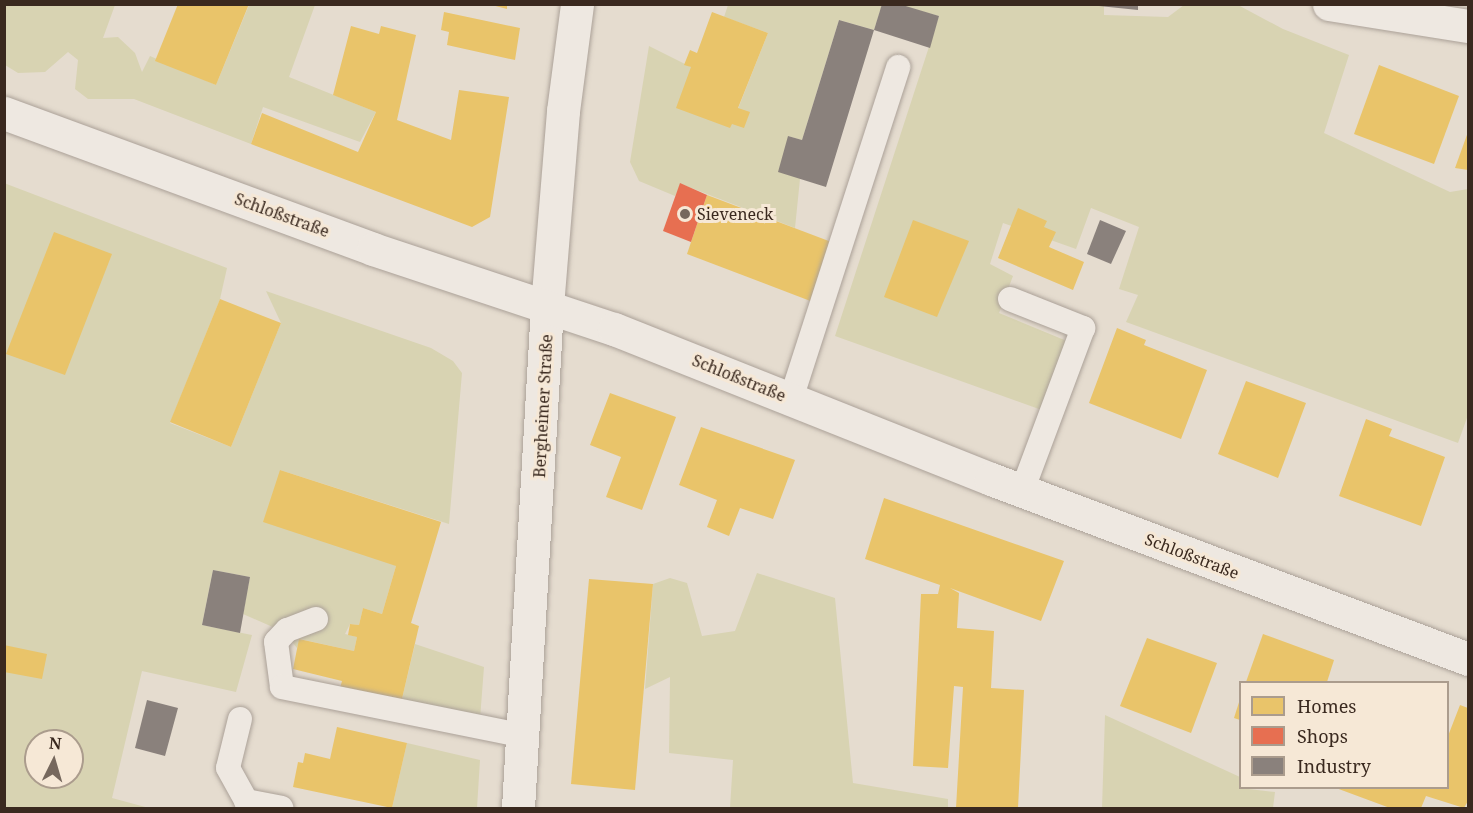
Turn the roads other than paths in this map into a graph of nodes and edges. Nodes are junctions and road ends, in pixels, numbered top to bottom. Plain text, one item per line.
1 (577, 4) edge
2 (1329, 4) edge
3 (1468, 26) edge
4 (898, 67) dead end
5 (4, 113) edge
6 (1010, 299) dead end
7 (547, 306) junction
8 (791, 399) junction
9 (1022, 491) junction
10 (316, 619) dead end
11 (1468, 659) edge
12 (240, 719) dead end
13 (524, 736) junction
14 (282, 808) edge
15 (518, 808) edge

1 - 7 street, Bergheimer Straße
2 - 3 street
4 - 8 lane
5 - 7 street, Schloßstraße
6 - 9 lane
7 - 8 street, Schloßstraße
7 - 13 street, Bergheimer Straße
8 - 9 street, Schloßstraße
9 - 11 street, Schloßstraße
10 - 13 lane
12 - 14 lane
13 - 15 street, Bergheimer Straße

